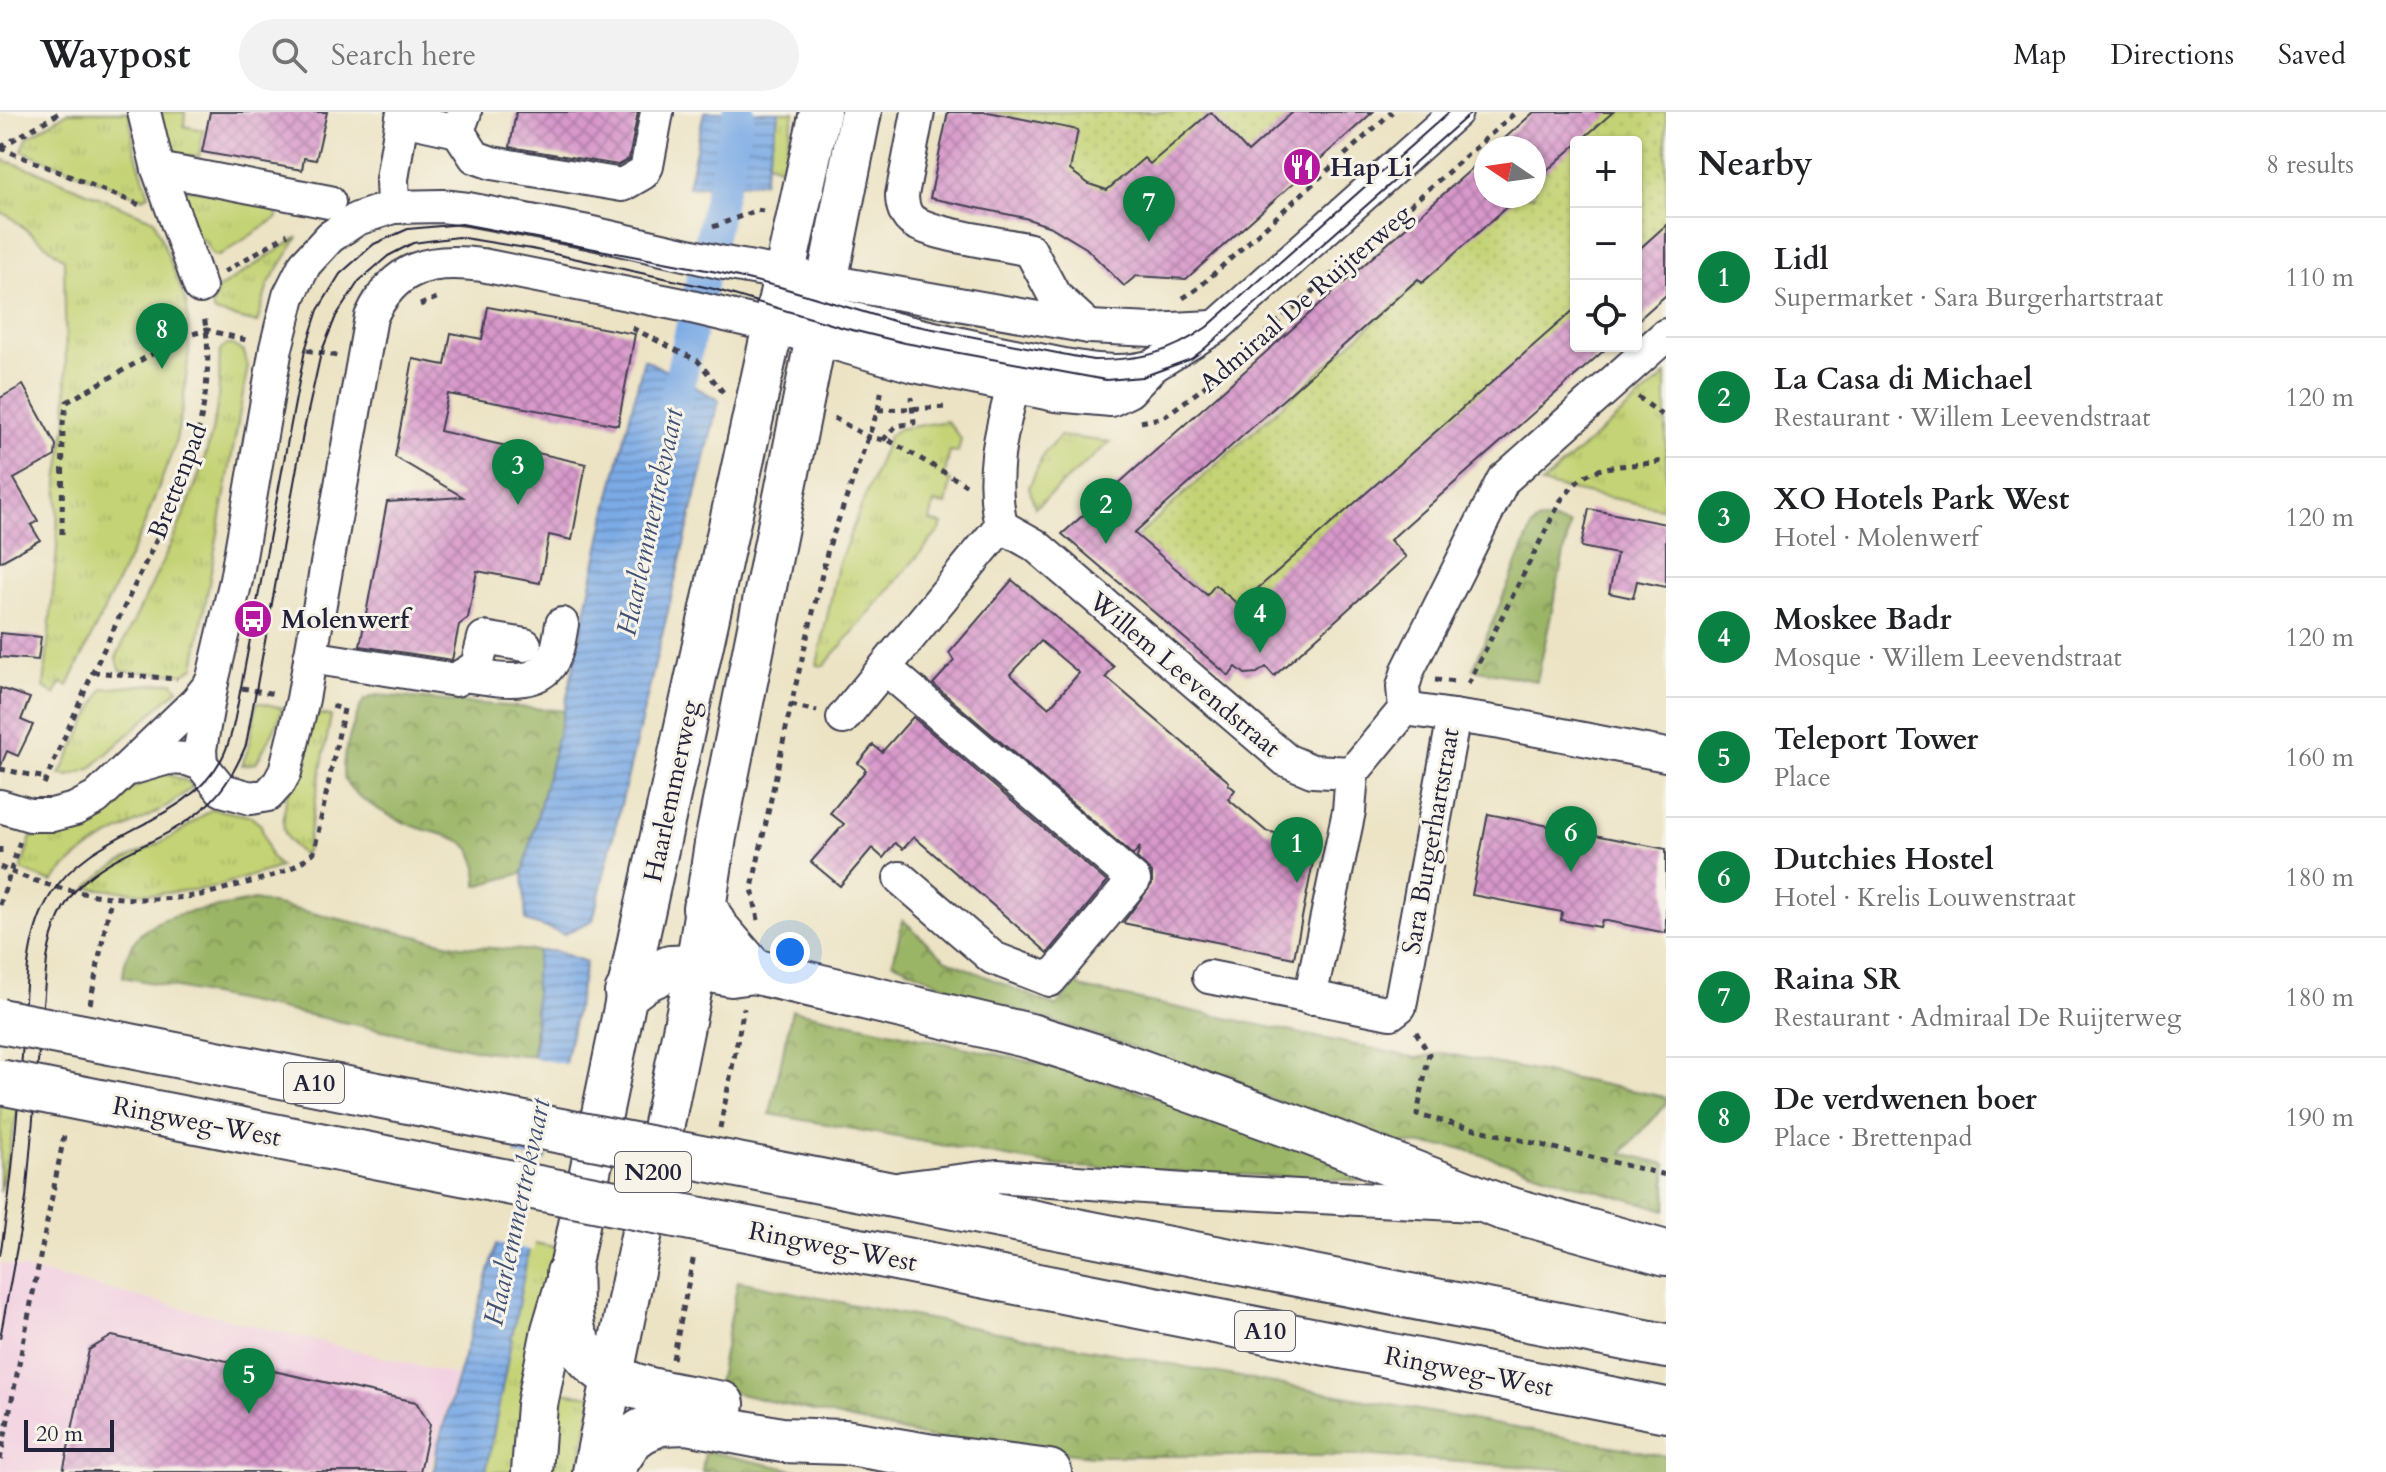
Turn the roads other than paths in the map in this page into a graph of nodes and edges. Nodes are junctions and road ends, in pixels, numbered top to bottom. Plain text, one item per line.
1 (144, 112) edge
2 (657, 112) edge
3 (820, 112) edge
4 (861, 112) edge
5 (918, 112) edge
6 (1456, 112) edge
7 (402, 115) edge
8 (461, 122) edge
9 (158, 169) junction
10 (329, 202) dead end
11 (393, 207) junction
12 (200, 287) road end
13 (777, 299) junction
14 (822, 311) junction
15 (1089, 327) junction
16 (1216, 327) junction
17 (1666, 335) edge
18 (1153, 366) junction
19 (1009, 400) junction
20 (999, 515) junction
21 (562, 624) dead end
22 (525, 645) dead end
23 (310, 657) junction
24 (885, 668) junction
25 (463, 675) junction
26 (212, 682) junction
27 (1405, 709) junction
28 (1454, 716) junction
29 (843, 718) dead end
30 (1666, 755) edge
31 (201, 764) junction
32 (126, 770) junction
33 (1352, 773) junction
34 (15, 810) edge
35 (900, 878) dead end
36 (705, 908) junction
37 (696, 967) junction
38 (753, 971) junction
39 (1209, 977) dead end
40 (627, 993) junction
41 (1310, 998) junction
42 (0, 1021) edge
43 (0, 1082) edge
44 (877, 1192) junction
45 (1501, 1207) junction
46 (1666, 1253) edge
47 (569, 1273) junction
48 (1666, 1346) edge
49 (611, 1376) junction
50 (1666, 1410) edge
51 (844, 1442) junction
52 (532, 1472) edge
53 (593, 1472) edge
54 (609, 1472) edge
55 (1049, 1472) edge

1 - 9 street
2 - 8 street
3 - 13 main road, Haarlemmerweg
4 - 14 main road, Haarlemmerweg
5 - 15 street
6 - 16 street, Admiraal De Ruijterweg
7 - 8 street
7 - 11 street
9 - 10 street
9 - 12 street
11 - 13 street
11 - 26 street
13 - 14 street
13 - 14 street
13 - 23 street
13 - 40 main road, Haarlemmerweg / N200
14 - 15 street, Admiraal De Ruijterweg
14 - 18 street, Admiraal De Ruijterweg
14 - 19 street, Admiraal De Ruijterweg
14 - 36 main road, Haarlemmerweg
15 - 16 street, Admiraal De Ruijterweg
16 - 18 street, Admiraal De Ruijterweg
17 - 27 street, Sara Burgerhartstraat
18 - 19 street, Admiraal De Ruijterweg
19 - 20 street
20 - 24 street
20 - 33 street, Willem Leevendstraat
21 - 25 street
22 - 25 street
23 - 25 street
23 - 31 street
24 - 29 street
24 - 35 street
26 - 31 street
26 - 32 street
27 - 28 street, Sara Burgerhartstraat
27 - 33 street
28 - 30 street
28 - 41 street, Sara Burgerhartstraat
31 - 32 street
32 - 34 street
33 - 41 street
36 - 37 main road, Haarlemmerweg / N200
36 - 38 highway
37 - 38 highway, A10
37 - 40 highway, A10
37 - 49 main road, Haarlemmerweg / N200
38 - 45 highway, A10
39 - 41 street
40 - 47 main road, Haarlemmerweg / N200
42 - 44 highway, A10, bridge
43 - 50 highway, Ringweg-West / A10, bridge
44 - 45 street, A10
44 - 48 highway, A10
45 - 46 highway, A10
47 - 49 highway
47 - 52 main road, Haarlemmerweg / N200
49 - 51 highway
49 - 53 main road, Haarlemmerweg / N200
51 - 54 highway
51 - 55 highway

